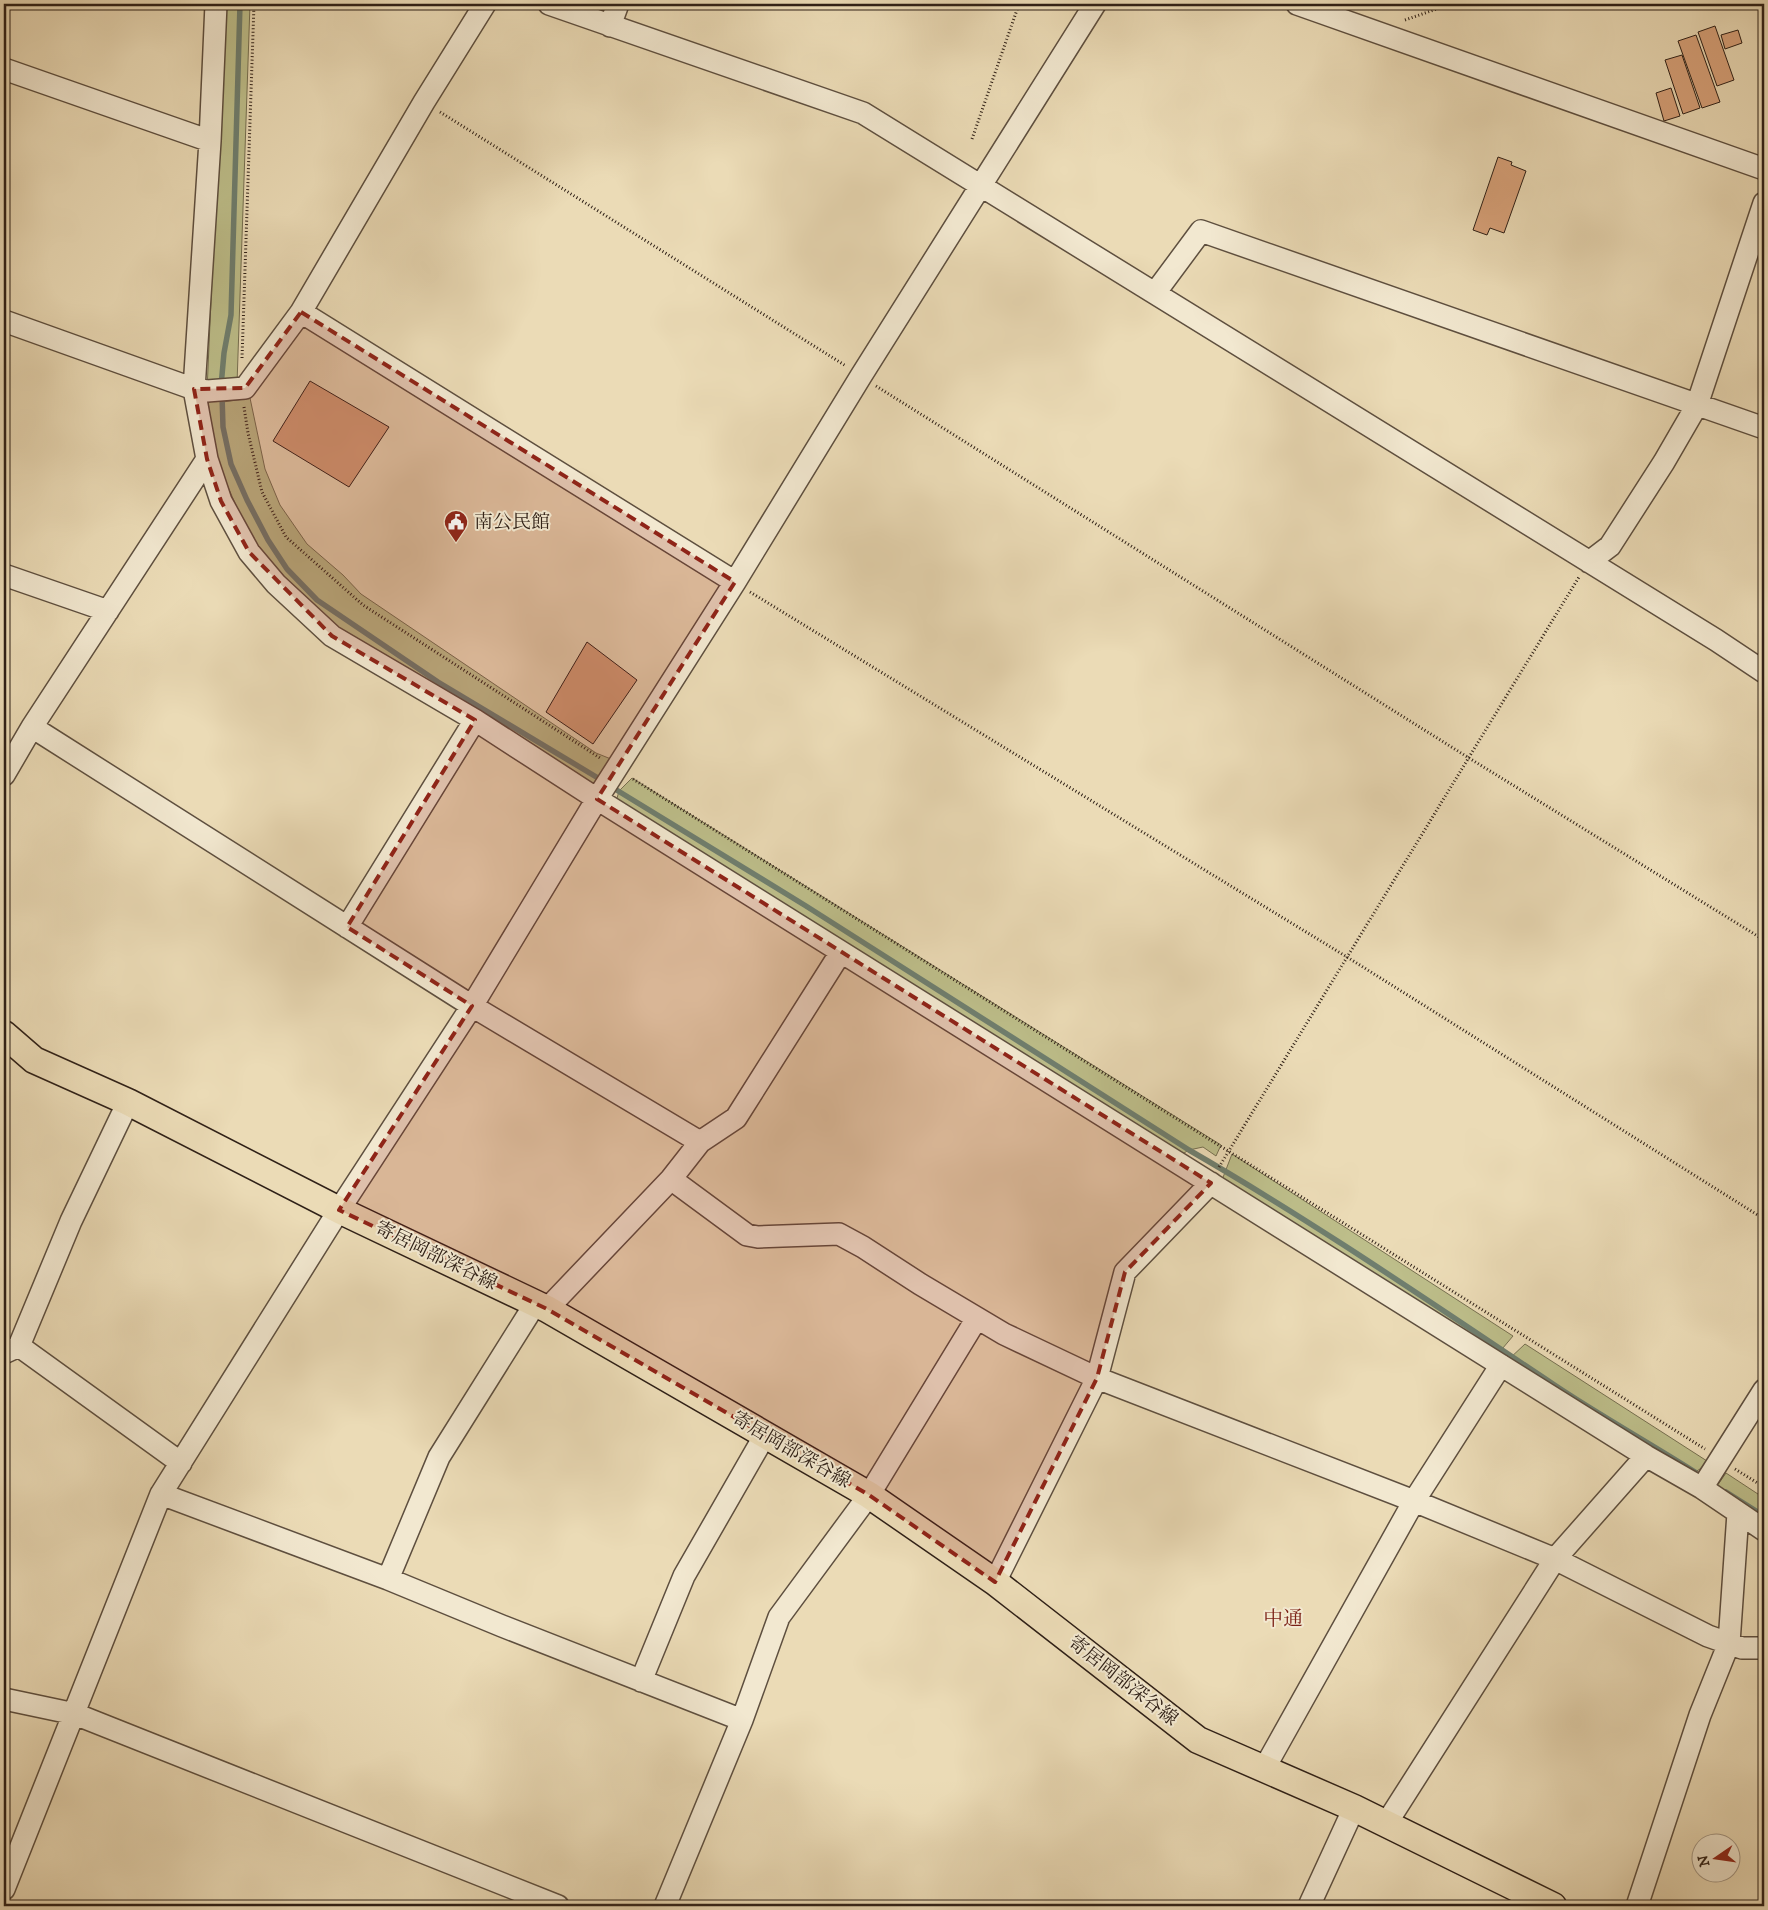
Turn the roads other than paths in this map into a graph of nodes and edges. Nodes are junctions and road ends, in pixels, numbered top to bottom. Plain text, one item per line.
1 (216, 4) edge
2 (485, 4) edge
3 (549, 4) edge
4 (618, 4) edge
5 (1096, 4) edge
6 (1297, 4) edge
7 (610, 26) junction
8 (4, 69) edge
9 (210, 141) junction
10 (1764, 169) edge
11 (982, 185) junction
12 (1764, 204) edge
13 (1155, 292) junction
14 (301, 312) junction
15 (4, 321) edge
16 (201, 390) junction
17 (1697, 405) junction
18 (1764, 428) edge
19 (207, 459) junction
20 (1589, 562) junction
21 (4, 575) edge
22 (735, 582) junction
23 (108, 611) junction
24 (1764, 672) edge
25 (475, 720) junction
26 (32, 727) junction
27 (4, 774) edge
28 (597, 800) junction
29 (347, 927) junction
30 (841, 952) junction
31 (472, 1006) junction
32 (4, 1034) edge
33 (128, 1102) junction
34 (700, 1142) junction
35 (671, 1179) junction
36 (1211, 1183) junction
37 (339, 1210) junction
38 (541, 1306) junction
39 (977, 1318) junction
40 (11, 1350) edge
41 (1501, 1365) junction
42 (1097, 1378) junction
43 (1764, 1390) edge
44 (765, 1436) junction
45 (1646, 1456) junction
46 (181, 1463) junction
47 (1702, 1488) junction
48 (161, 1494) junction
49 (869, 1495) junction
50 (1414, 1501) junction
51 (1738, 1513) junction
52 (1764, 1530) edge
53 (1555, 1559) junction
54 (388, 1579) junction
55 (994, 1582) junction
56 (1729, 1644) junction
57 (1764, 1648) edge
58 (642, 1681) junction
59 (4, 1699) edge
60 (75, 1714) junction
61 (742, 1720) junction
62 (1264, 1769) junction
63 (1354, 1808) junction
64 (1386, 1824) junction
65 (4, 1889) edge
66 (558, 1906) edge
67 (666, 1906) edge
68 (1309, 1906) edge
69 (1553, 1906) edge
70 (1638, 1906) edge

1 - 9 street
2 - 14 street
3 - 7 street
4 - 7 street
5 - 11 street
6 - 10 street
7 - 11 street
8 - 9 street
9 - 16 street
11 - 13 street
11 - 22 street
12 - 17 street
13 - 17 street
13 - 20 street
14 - 16 street
14 - 22 street
15 - 16 street
16 - 19 street
17 - 18 street
17 - 20 street
19 - 23 street
19 - 25 street
20 - 24 street
21 - 23 street
22 - 28 street
23 - 26 street
25 - 28 street
25 - 29 street
26 - 27 street
26 - 29 street
28 - 30 street
28 - 31 street
29 - 31 street
30 - 34 street
30 - 36 street
31 - 34 street
31 - 37 street
32 - 33 main road, 寄居岡部深谷線
33 - 37 main road, 寄居岡部深谷線
33 - 40 street
34 - 35 street
35 - 38 street
35 - 39 street
36 - 41 street
36 - 42 street
37 - 38 main road, 寄居岡部深谷線
37 - 46 street
38 - 44 main road, 寄居岡部深谷線
38 - 54 street
39 - 42 street
39 - 49 street
40 - 46 street
41 - 45 street
41 - 50 street
42 - 50 street
42 - 55 street
43 - 47 street
44 - 49 main road, 寄居岡部深谷線
44 - 58 street
45 - 47 street
45 - 53 street
46 - 48 street
47 - 51 street
48 - 54 street
48 - 60 street
49 - 55 main road, 寄居岡部深谷線
49 - 61 street
50 - 53 street
50 - 62 street
51 - 52 street
51 - 56 street
53 - 56 street
53 - 64 street
54 - 58 street
55 - 62 main road, 寄居岡部深谷線
56 - 57 street
56 - 70 street
58 - 61 street
59 - 60 street
60 - 65 street
60 - 66 street
61 - 67 street
62 - 63 main road, 寄居岡部深谷線
63 - 64 main road, 寄居岡部深谷線
63 - 68 street
64 - 69 main road, 寄居岡部深谷線

